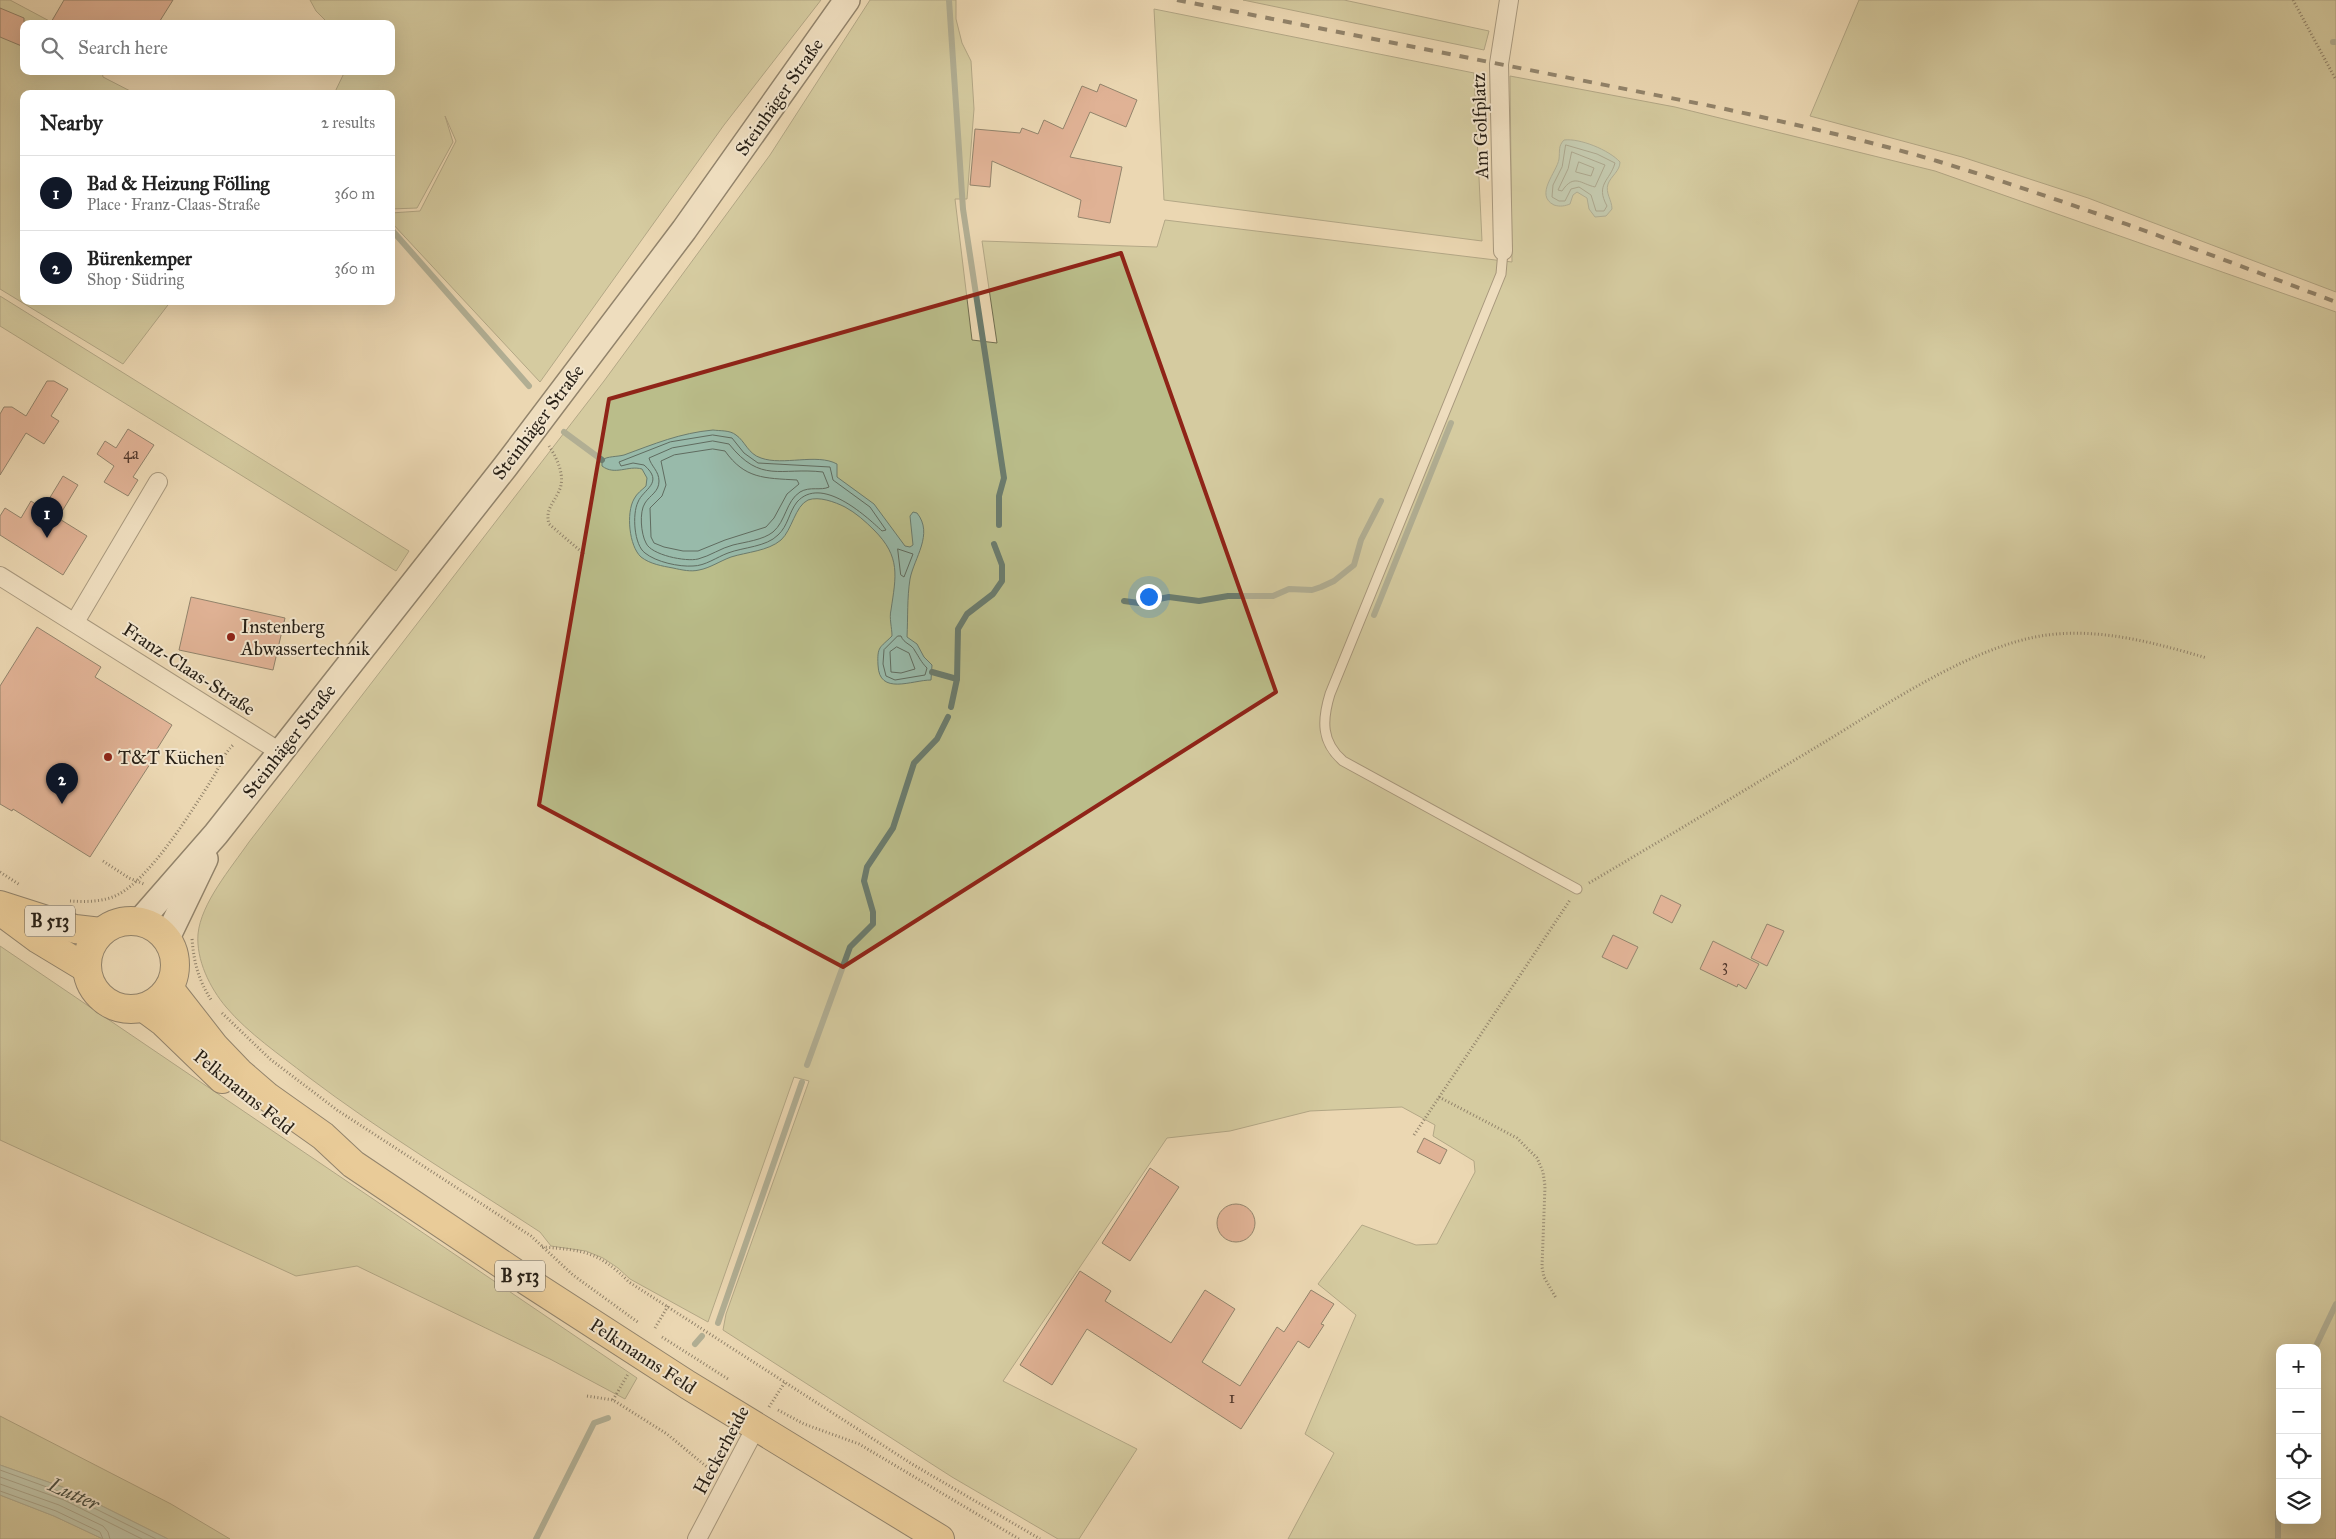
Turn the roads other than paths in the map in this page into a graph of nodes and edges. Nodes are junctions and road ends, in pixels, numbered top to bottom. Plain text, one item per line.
1 (847, 0) edge
2 (1509, 0) edge
3 (1503, 251) joint
4 (158, 482) dead end
5 (0, 576) edge
6 (75, 622) junction
7 (280, 752) junction
8 (1577, 889) road end
9 (172, 902) junction
10 (0, 904) edge
11 (0, 911) edge
12 (140, 921) junction
13 (101, 932) junction
14 (167, 938) junction
15 (86, 968) junction
16 (169, 988) junction
17 (144, 1008) junction
18 (352, 1164) junction
19 (763, 1416) junction
20 (697, 1539) edge
21 (940, 1539) edge

1 - 7 main road, Steinhäger Straße
2 - 3 street, Am Golfplatz
3 - 8 lane
4 - 6 street
5 - 6 street, Franz-Claas-Straße
6 - 7 street, Franz-Claas-Straße
7 - 9 main road, Steinhäger Straße
9 - 12 main road, Steinhäger Straße
9 - 14 main road, Steinhäger Straße
10 - 13 main road, B 513
11 - 15 main road, B 513
12 - 13 main road
12 - 14 main road
13 - 15 main road
14 - 16 main road
15 - 17 main road
16 - 17 main road
16 - 18 main road, Pelkmanns Feld / B 513
17 - 18 main road, Pelkmanns Feld / B 513
18 - 19 main road, Pelkmanns Feld / B 513
19 - 20 street, Heckerheide
19 - 21 main road, Pelkmanns Feld / B 513

